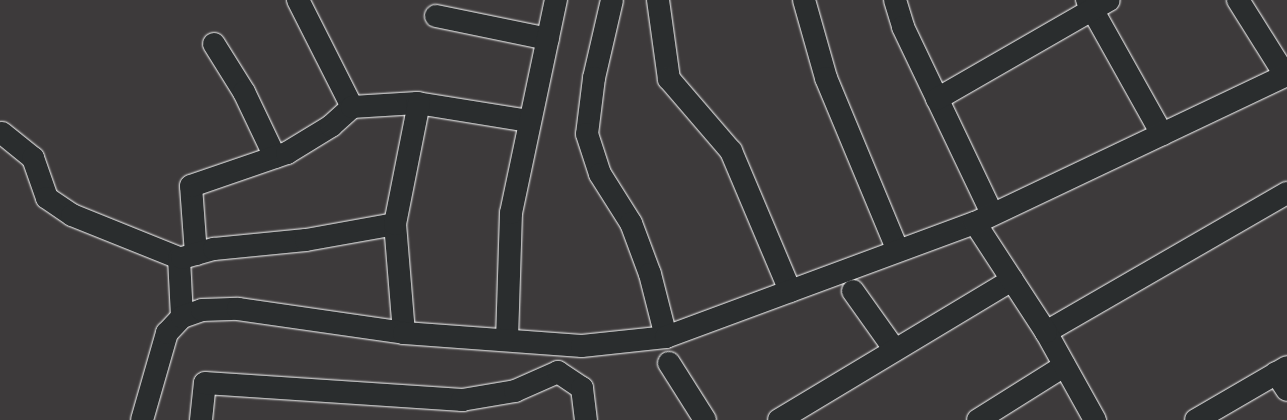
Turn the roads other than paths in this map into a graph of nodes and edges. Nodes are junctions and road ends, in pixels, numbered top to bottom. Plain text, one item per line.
1 (298, 0) edge
2 (556, 0) edge
3 (612, 0) edge
4 (658, 0) edge
5 (804, 0) edge
6 (895, 0) edge
7 (1238, 0) edge
8 (1096, 3) edge
9 (436, 16) dead end
10 (548, 39) junction
11 (214, 44) dead end
12 (1286, 75) edge
13 (937, 99) junction
14 (419, 103) junction
15 (352, 107) junction
16 (530, 121) junction
17 (2, 133) dead end
18 (1162, 134) junction
19 (275, 157) junction
20 (1287, 193) edge
21 (395, 224) junction
22 (982, 225) junction
23 (898, 251) junction
24 (187, 256) junction
25 (1012, 280) junction
26 (790, 291) junction
27 (853, 291) dead end
28 (182, 316) junction
29 (1046, 332) junction
30 (404, 333) junction
31 (666, 337) junction
32 (507, 340) junction
33 (895, 350) junction
34 (669, 363) dead end
35 (1064, 366) junction
36 (1283, 377) edge
37 (142, 420) edge
38 (201, 420) edge
39 (586, 420) edge
40 (705, 420) edge
41 (779, 420) edge
42 (978, 420) edge
43 (1095, 420) edge
44 (1196, 420) edge

1 - 15 street
2 - 10 street
3 - 31 street
4 - 26 street
5 - 23 street
6 - 13 street
7 - 12 street
8 - 13 street
8 - 18 street
9 - 10 street
10 - 16 street
11 - 19 street
12 - 18 street
13 - 22 street
14 - 15 street
14 - 16 street
14 - 21 street
15 - 19 street
16 - 32 street
17 - 24 street
18 - 22 street
19 - 24 street
20 - 29 street
21 - 24 street
21 - 30 street
22 - 23 street
22 - 25 street
23 - 26 street
24 - 28 street
25 - 29 street
25 - 33 street
26 - 31 street
27 - 33 street
28 - 30 street
28 - 37 street
29 - 35 street
30 - 32 street
31 - 32 street
33 - 41 street
34 - 40 street
35 - 42 street
35 - 43 street
36 - 44 street
38 - 39 street

